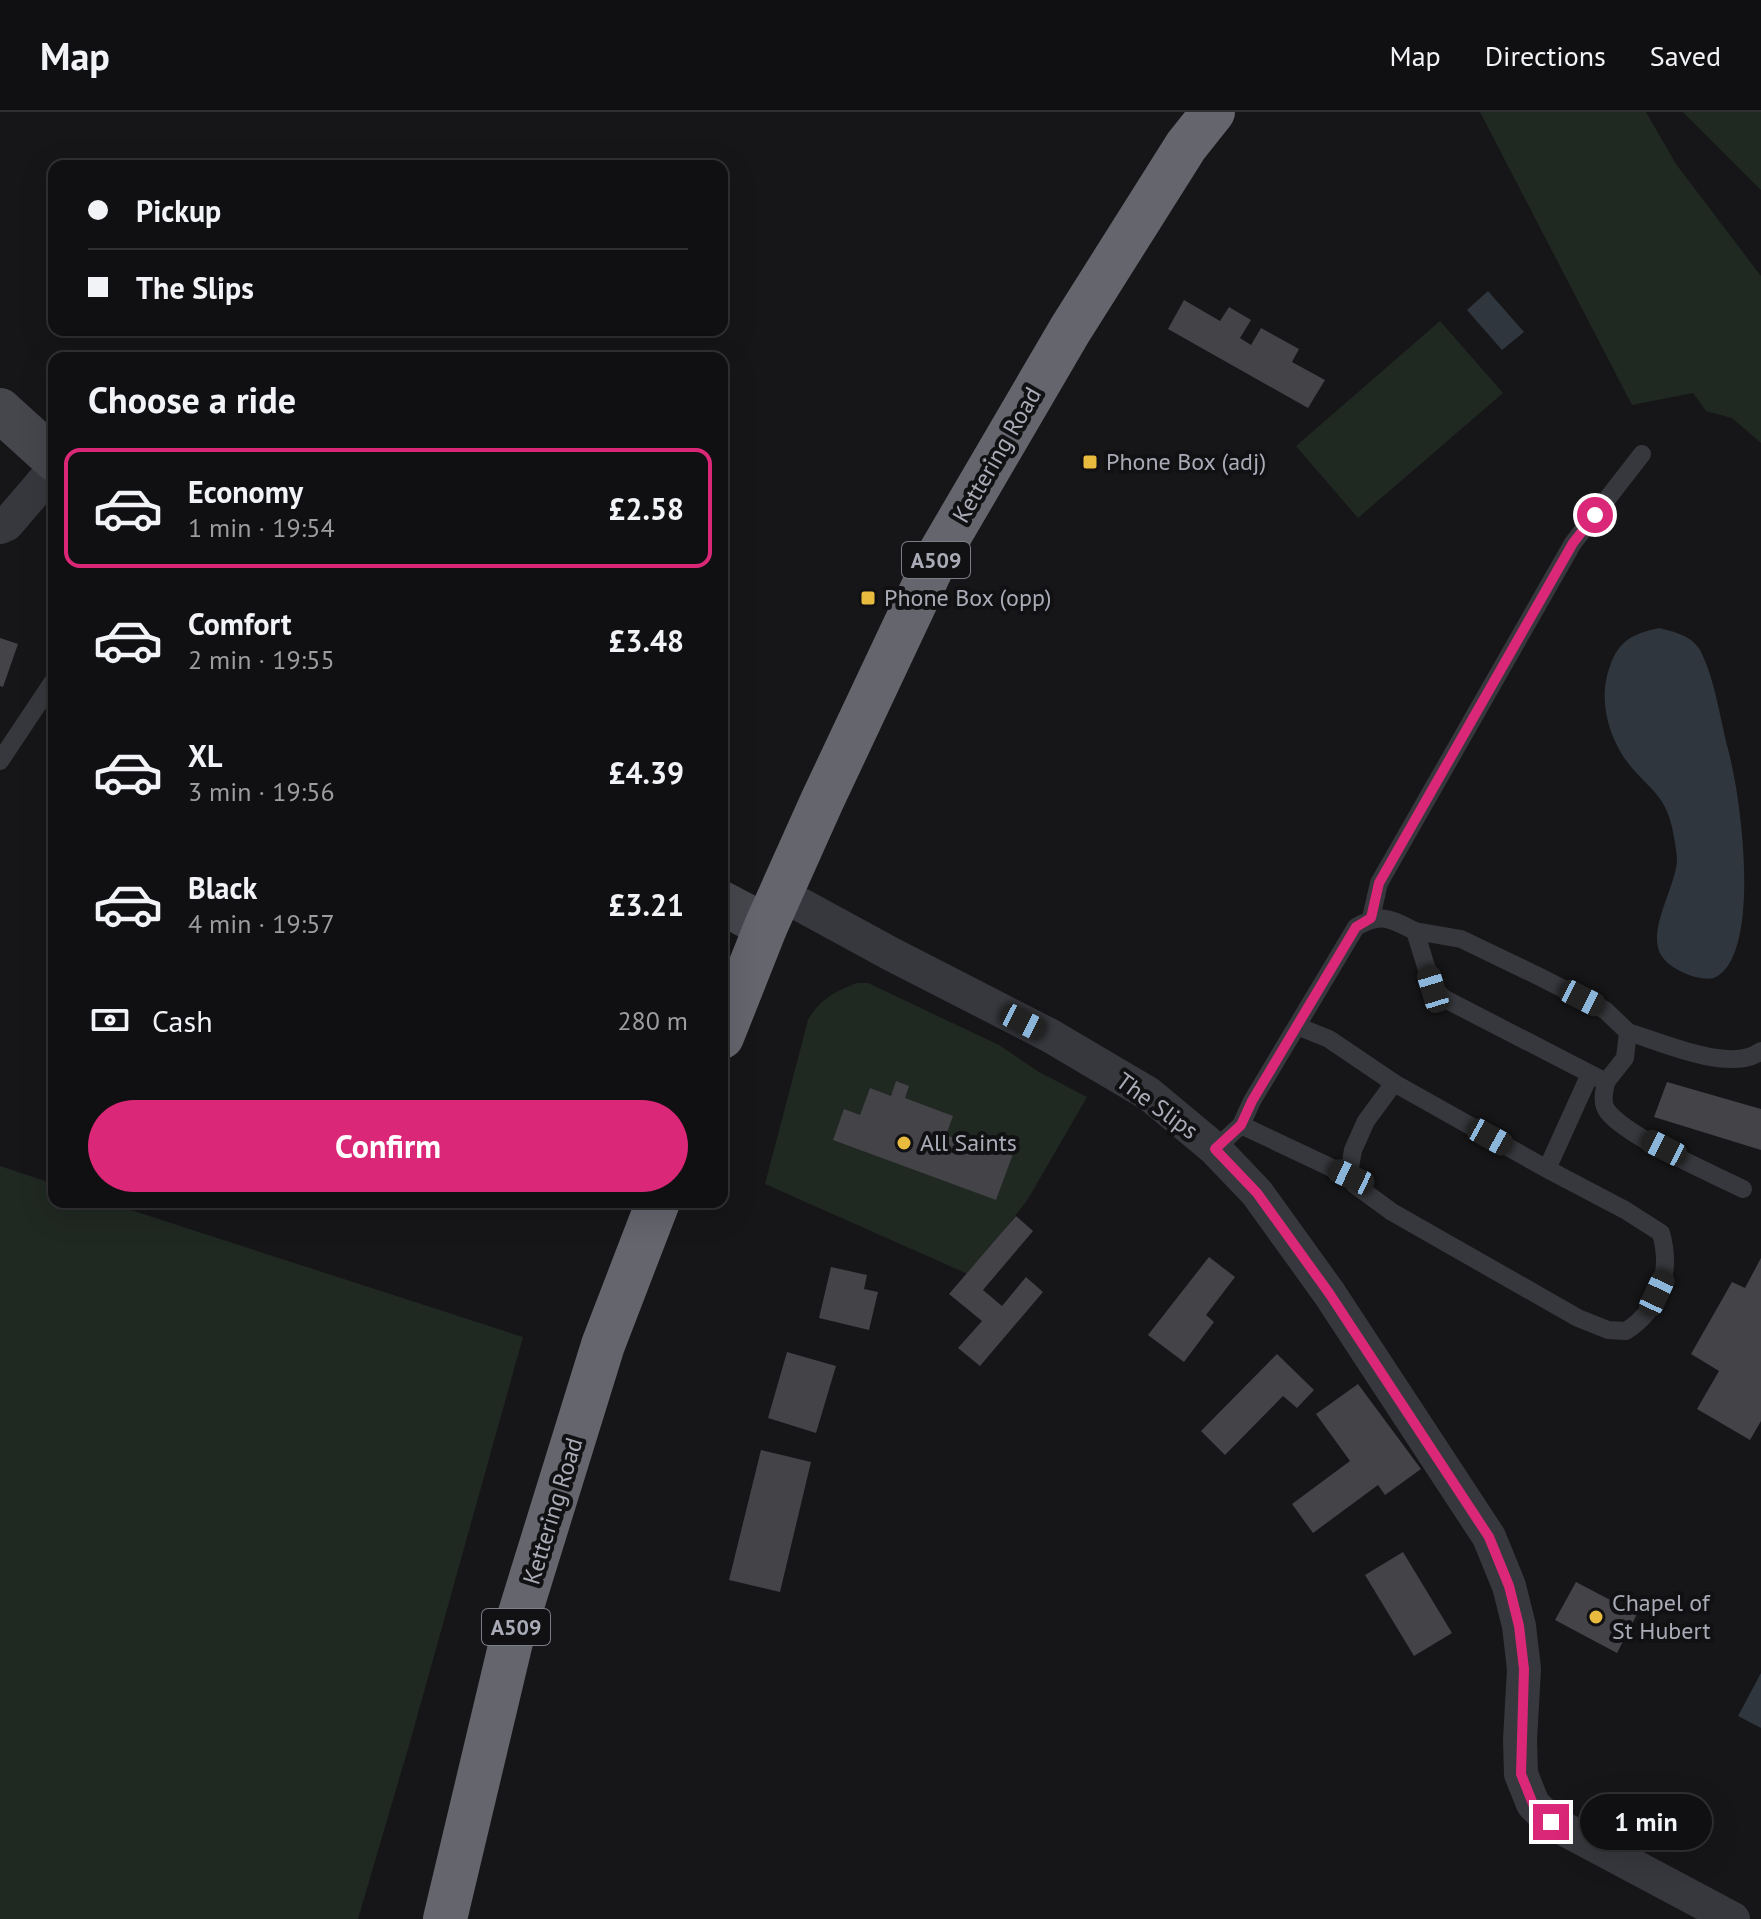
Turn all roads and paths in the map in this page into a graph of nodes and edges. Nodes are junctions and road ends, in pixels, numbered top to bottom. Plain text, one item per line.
1 (1213, 112) edge
2 (0, 410) edge
3 (48, 454) edge
4 (1642, 454) dead end
5 (48, 476) edge
6 (0, 527) edge
7 (48, 689) edge
8 (0, 761) edge
9 (728, 904) edge
10 (774, 910) junction
11 (1371, 918) junction
12 (1415, 931) junction
13 (728, 1022) edge
14 (1297, 1026) junction
15 (1628, 1032) junction
16 (1761, 1051) edge
17 (1598, 1078) junction
18 (1394, 1083) junction
19 (1241, 1125) junction
20 (1215, 1149) junction
21 (1547, 1169) junction
22 (1351, 1177) junction
23 (1743, 1189) dead end
24 (656, 1208) edge
25 (446, 1917) edge
26 (1733, 1919) edge

1 - 10 highway, Kettering Road / A509
2 - 3 main road
4 - 11 lane
5 - 6 street
7 - 8 lane
9 - 10 main road
10 - 13 highway, Kettering Road / A509
10 - 20 street, The Slips
11 - 12 lane
11 - 14 lane
12 - 15 lane
12 - 17 lane
14 - 18 lane
14 - 19 lane
15 - 16 lane
15 - 17 lane
17 - 21 lane
17 - 23 lane
18 - 21 lane
18 - 22 lane
19 - 20 lane
19 - 22 lane
20 - 26 street, The Slips
21 - 22 lane
24 - 25 highway, Kettering Road / A509

